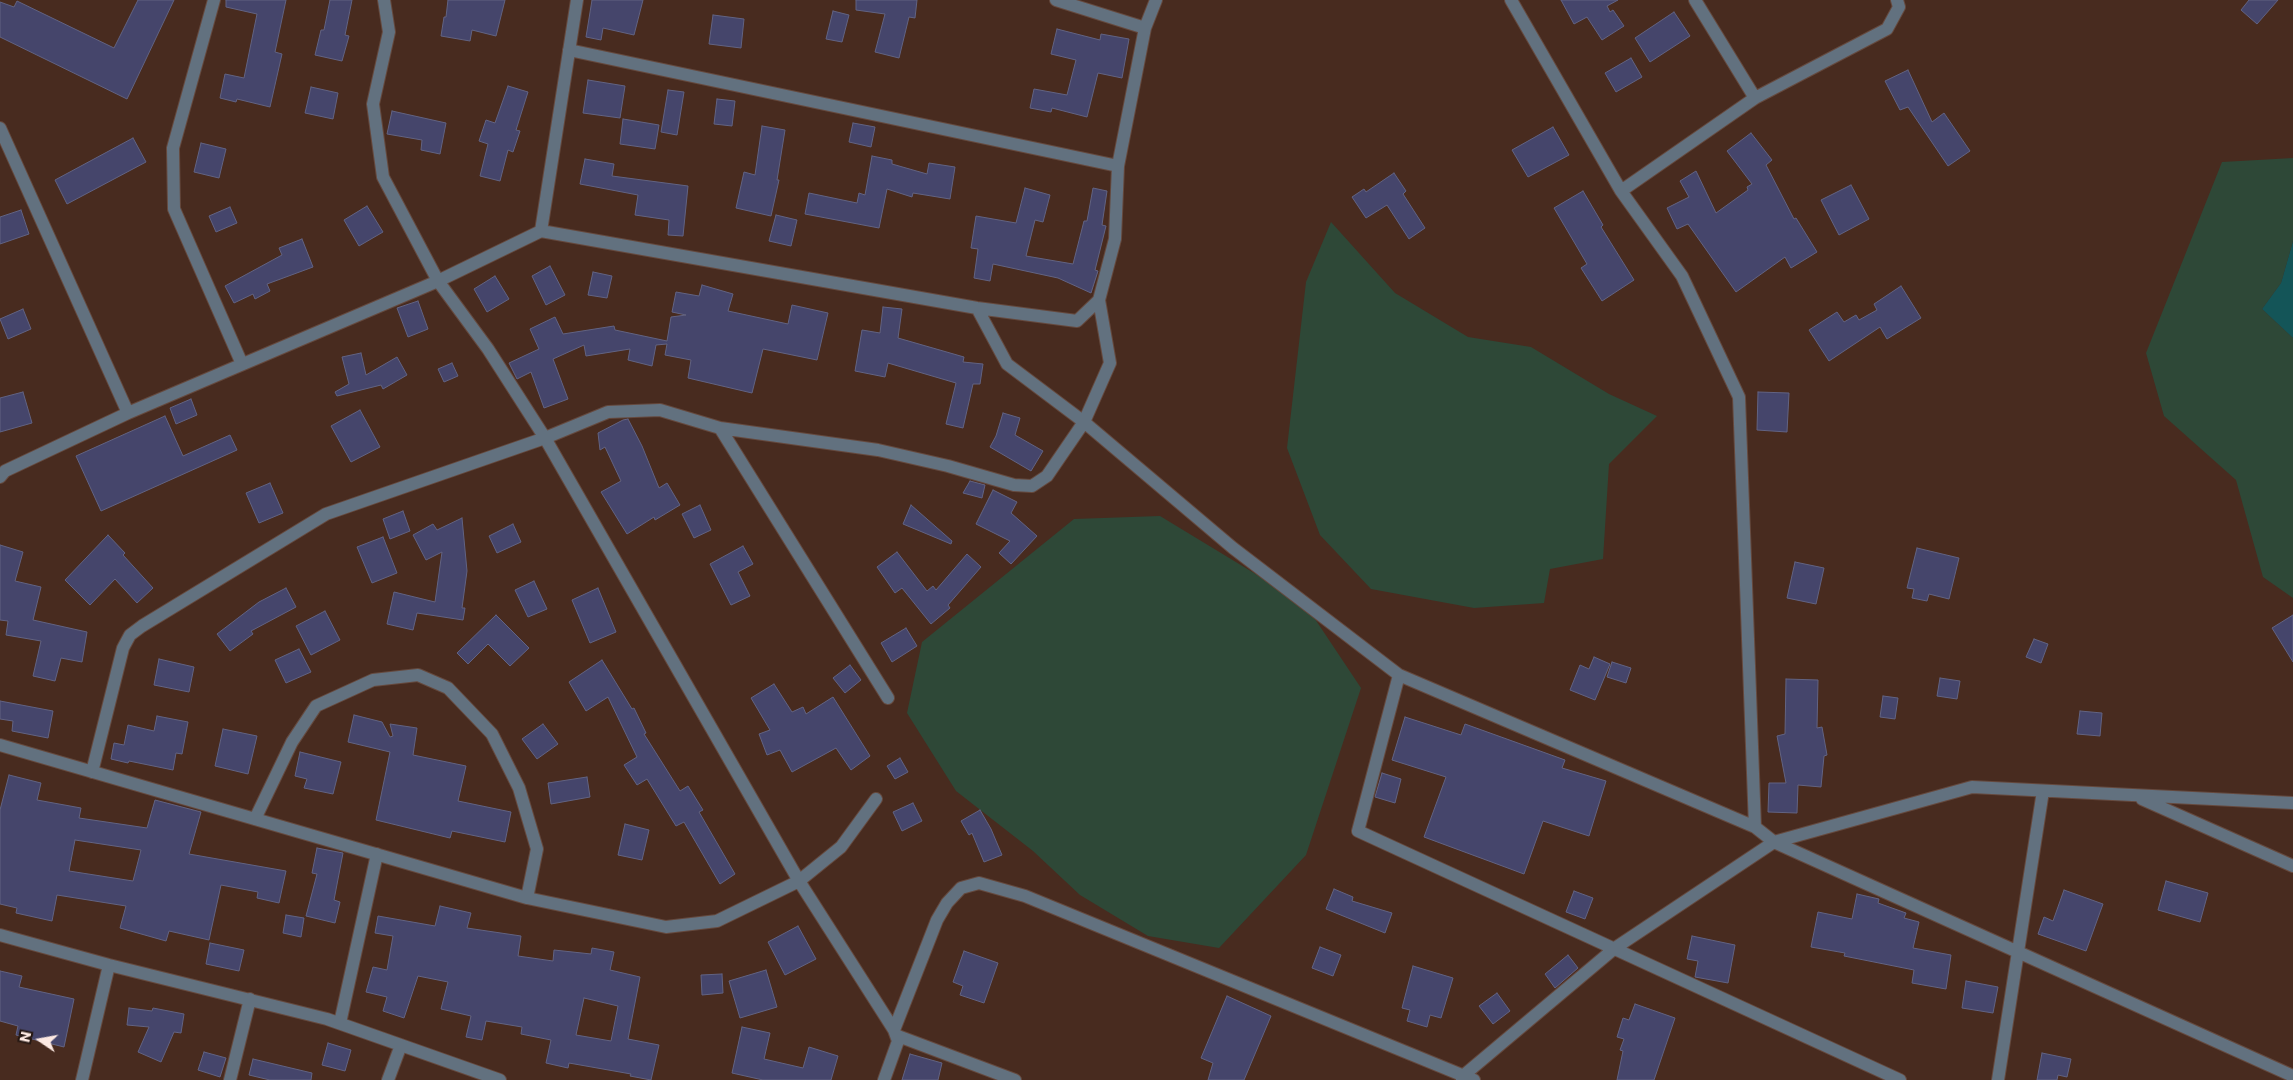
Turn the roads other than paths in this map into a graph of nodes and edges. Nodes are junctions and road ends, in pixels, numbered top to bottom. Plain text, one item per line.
1 (214, 0) edge
2 (384, 0) edge
3 (577, 0) edge
4 (1056, 0) edge
5 (1156, 0) edge
6 (1511, 0) edge
7 (1695, 0) edge
8 (1897, 0) edge
9 (1145, 28) junction
10 (569, 50) junction
11 (1754, 98) junction
12 (0, 128) edge
13 (1118, 166) junction
14 (1621, 191) junction
15 (541, 231) junction
16 (438, 280) junction
17 (1100, 300) junction
18 (977, 308) junction
19 (242, 364) junction
20 (128, 413) junction
21 (1084, 422) junction
22 (720, 428) junction
23 (545, 438) junction
24 (0, 477) edge
25 (1399, 674) junction
26 (888, 698) dead end
27 (0, 745) edge
28 (92, 772) junction
29 (2043, 791) junction
30 (2135, 796) junction
31 (876, 799) dead end
32 (2293, 803) edge
33 (255, 819) junction
34 (1755, 826) junction
35 (1774, 842) junction
36 (377, 854) junction
37 (2293, 866) edge
38 (799, 881) junction
39 (527, 898) junction
40 (0, 935) edge
41 (1615, 948) junction
42 (2017, 952) junction
43 (109, 965) junction
44 (250, 999) junction
45 (340, 1023) junction
46 (896, 1033) junction
47 (401, 1045) junction
48 (2293, 1076) edge
49 (1466, 1078) edge
50 (82, 1080) edge
51 (230, 1080) edge
52 (388, 1080) edge
53 (500, 1080) edge
54 (884, 1080) edge
55 (1015, 1080) edge
56 (1900, 1080) edge
57 (1998, 1080) edge

1 - 19 street
2 - 16 street
3 - 10 street
4 - 9 street
5 - 9 street
6 - 14 street
7 - 11 street
8 - 11 street
9 - 13 street
10 - 13 street
10 - 15 street
11 - 14 street
12 - 20 street
13 - 17 street
14 - 34 street
15 - 16 street
15 - 18 street
16 - 19 street
16 - 23 street
17 - 18 street
17 - 21 street
18 - 21 street
19 - 20 street
20 - 24 street
21 - 22 street
21 - 25 street
22 - 23 street
22 - 26 street
23 - 28 street
23 - 38 street
25 - 34 street
25 - 41 street
27 - 28 street
28 - 33 street
29 - 30 street
29 - 35 street
29 - 42 street
30 - 32 street
30 - 37 street
31 - 38 street
33 - 36 street
33 - 39 street
34 - 35 street
35 - 41 street
35 - 42 street
36 - 39 street
36 - 45 street
38 - 39 street
38 - 46 street
40 - 43 street
41 - 49 street
41 - 56 street
42 - 48 street
42 - 57 street
43 - 44 street
43 - 50 street
44 - 45 street
44 - 51 street
45 - 47 street
46 - 49 street
46 - 54 street
46 - 55 street
47 - 52 street
47 - 53 street

